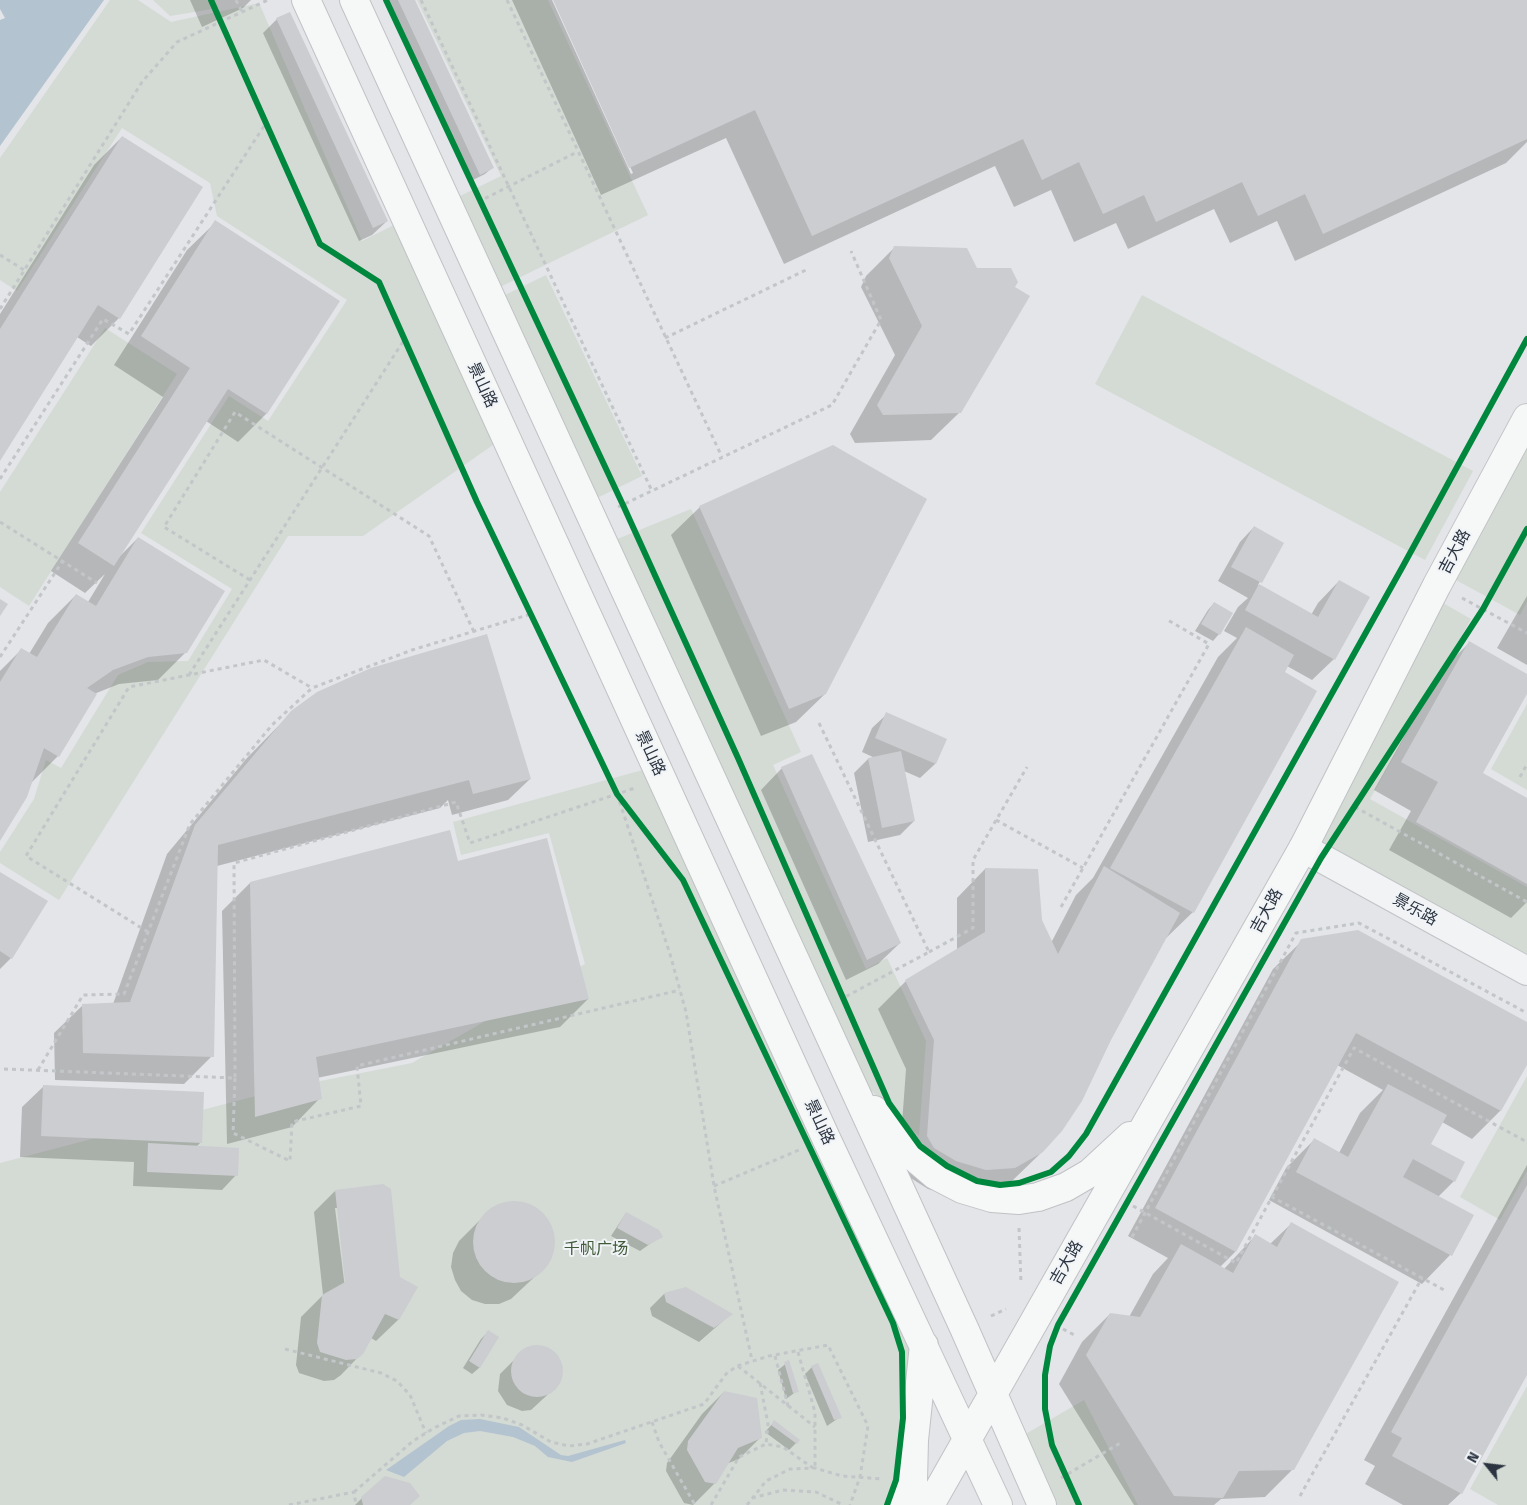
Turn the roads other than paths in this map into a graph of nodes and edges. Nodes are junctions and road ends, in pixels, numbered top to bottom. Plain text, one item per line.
1 (306, 0) edge
2 (354, 0) edge
3 (1527, 418) edge
4 (1303, 848) junction
5 (1527, 972) edge
6 (852, 1085) junction
7 (1155, 1110) junction
8 (924, 1345) junction
9 (992, 1395) junction
10 (969, 1440) junction
11 (908, 1494) edge
12 (1039, 1499) edge
13 (930, 1505) edge
14 (998, 1505) edge

1 - 8 main road, 景山路
2 - 6 main road
3 - 4 main road, 吉大路
4 - 5 street, 景乐路
4 - 7 main road, 吉大路
6 - 7 main road
6 - 9 main road
7 - 9 main road, 吉大路
8 - 10 main road, 景山路
8 - 11 main road
9 - 10 main road, 吉大路
9 - 12 main road
10 - 13 main road, 吉大路
10 - 14 main road, 景山路

